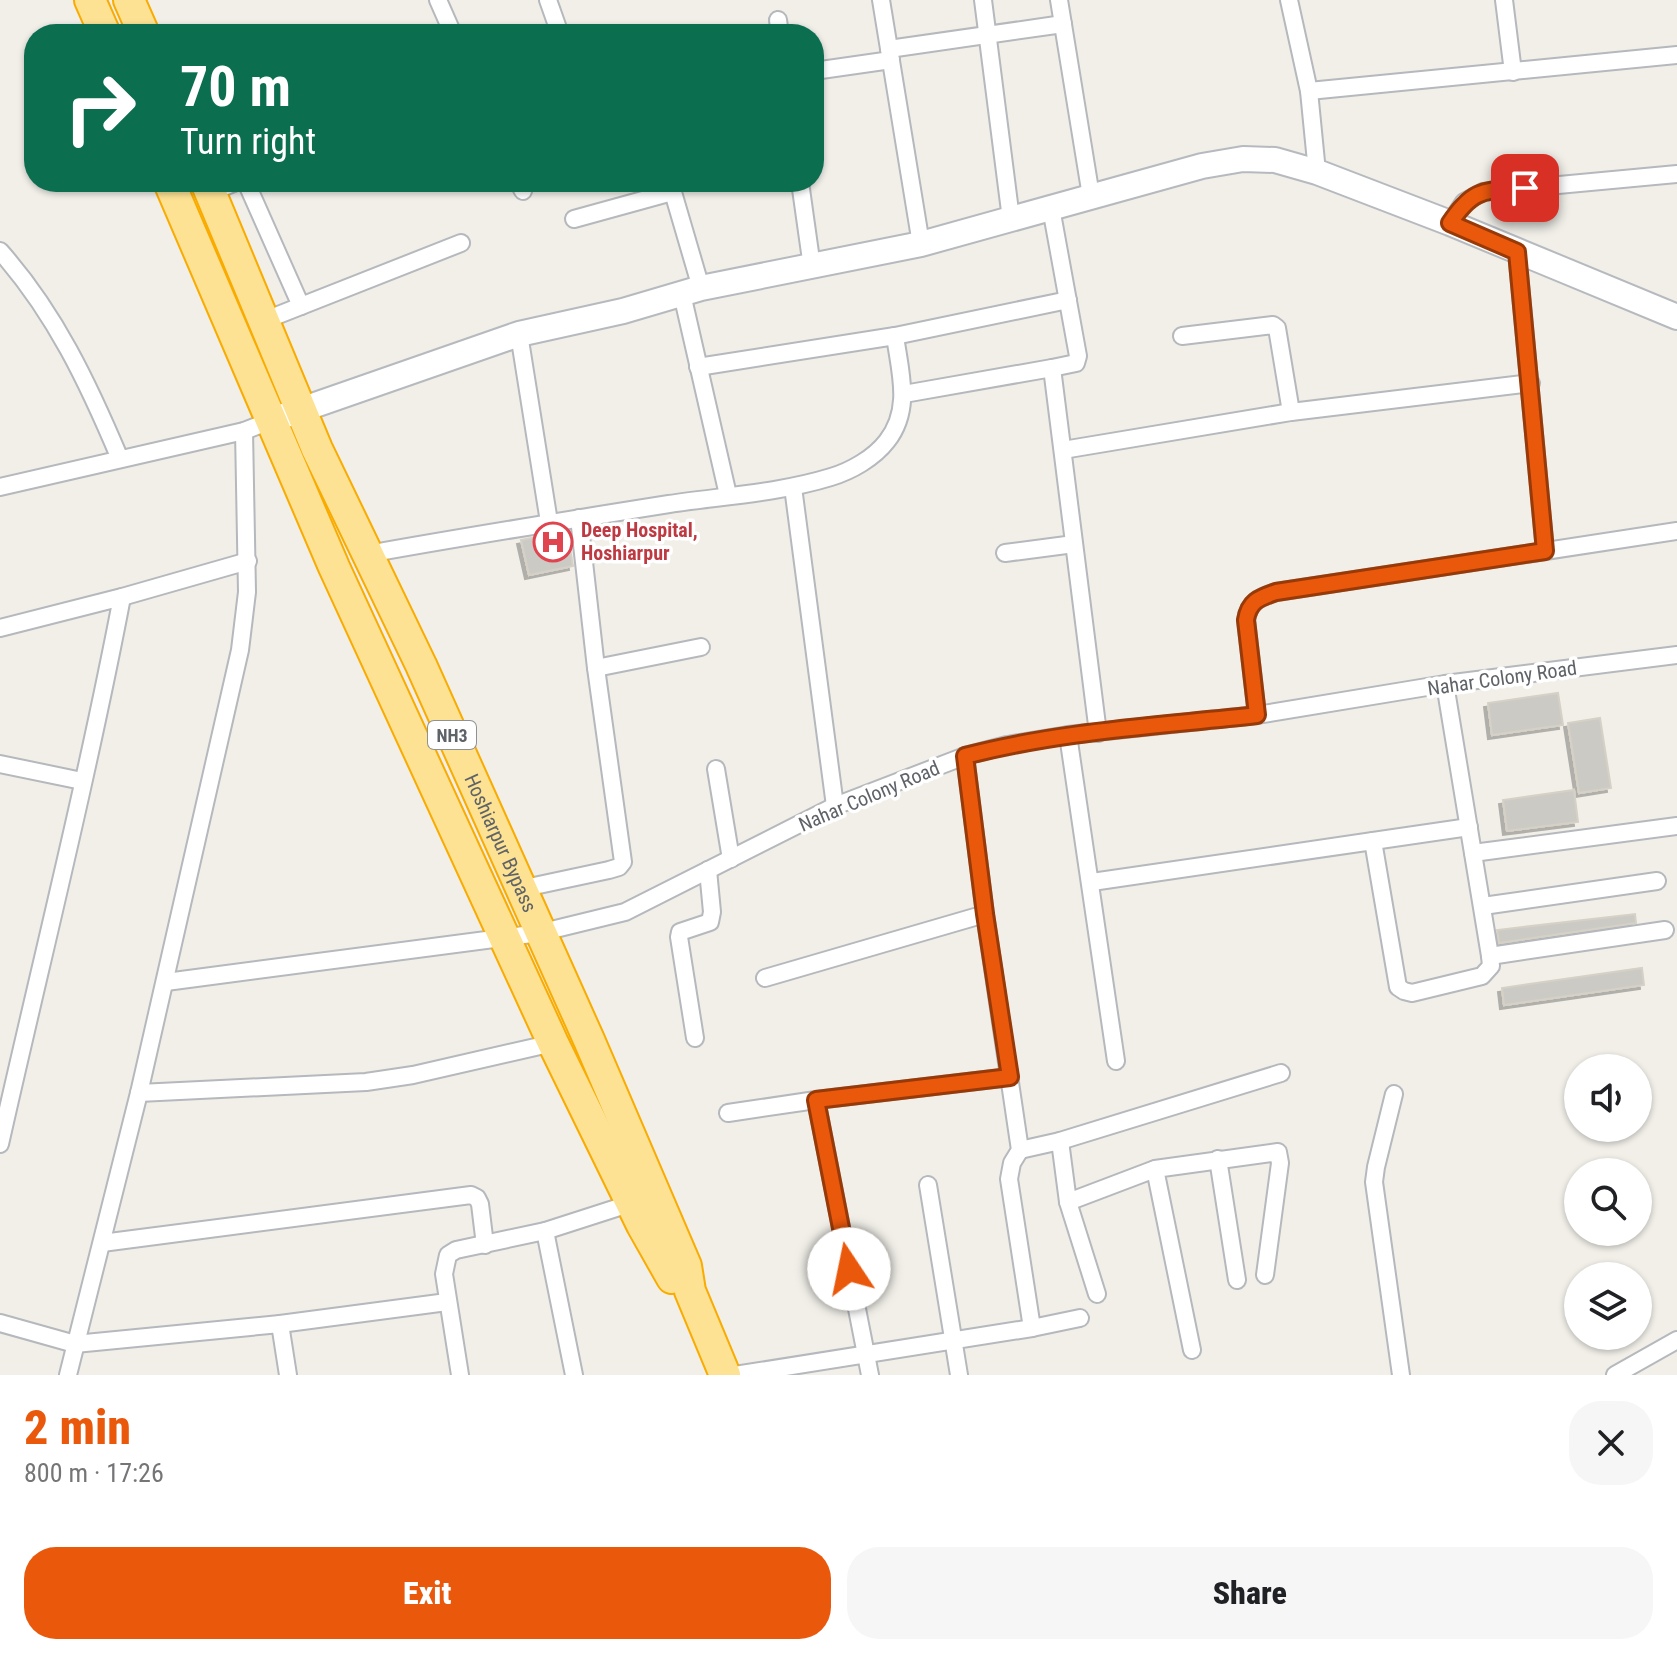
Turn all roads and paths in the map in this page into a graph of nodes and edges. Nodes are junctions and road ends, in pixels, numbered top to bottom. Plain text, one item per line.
1 (90, 0) edge
2 (129, 0) edge
3 (438, 0) edge
4 (548, 0) edge
5 (881, 0) edge
6 (983, 0) edge
7 (1059, 0) edge
8 (1504, 0) edge
9 (1294, 1) edge
10 (101, 24) edge
11 (140, 24) edge
12 (449, 24) edge
13 (556, 24) edge
14 (1063, 24) junction
15 (988, 35) junction
16 (890, 55) junction
17 (1677, 55) edge
18 (824, 69) edge
19 (1513, 72) junction
20 (1309, 91) junction
21 (1317, 172) junction
22 (1677, 174) edge
23 (173, 192) edge
24 (219, 192) edge
25 (250, 192) edge
26 (656, 192) edge
27 (672, 192) edge
28 (801, 192) edge
29 (1091, 196) junction
30 (1051, 208) junction
31 (574, 219) dead end
32 (1011, 219) junction
33 (1450, 223) junction
34 (461, 243) dead end
35 (921, 244) junction
36 (0, 251) edge
37 (1517, 252) junction
38 (812, 267) junction
39 (692, 291) junction
40 (1068, 300) junction
41 (301, 306) junction
42 (1677, 317) edge
43 (263, 321) junction
44 (519, 334) junction
45 (895, 336) junction
46 (1182, 336) dead end
47 (698, 367) junction
48 (1052, 368) junction
49 (1531, 383) junction
50 (904, 394) junction
51 (300, 409) junction
52 (1291, 412) junction
53 (272, 420) junction
54 (244, 431) junction
55 (1063, 450) junction
56 (120, 459) junction
57 (0, 487) edge
58 (793, 487) junction
59 (728, 495) junction
60 (579, 518) junction
61 (549, 522) junction
62 (1677, 531) edge
63 (1074, 544) junction
64 (1545, 551) junction
65 (1005, 553) dead end
66 (368, 554) junction
67 (248, 561) junction
68 (122, 597) junction
69 (0, 628) edge
70 (701, 647) dead end
71 (1677, 655) edge
72 (596, 668) junction
73 (1445, 684) junction
74 (1257, 715) junction
75 (1098, 733) junction
76 (1068, 735) junction
77 (965, 756) junction
78 (0, 764) edge
79 (716, 769) dead end
80 (82, 781) junction
81 (835, 806) junction
82 (1677, 826) edge
83 (1469, 827) junction
84 (1373, 841) junction
85 (1473, 853) junction
86 (731, 859) junction
87 (708, 870) junction
88 (1657, 881) dead end
89 (1092, 882) junction
90 (520, 889) junction
91 (1483, 906) junction
92 (985, 914) junction
93 (1665, 930) dead end
94 (539, 933) junction
95 (506, 937) junction
96 (1490, 956) junction
97 (765, 978) dead end
98 (166, 982) junction
99 (695, 1038) dead end
100 (553, 1043) junction
101 (1116, 1061) dead end
102 (1281, 1073) dead end
103 (1010, 1077) junction
104 (139, 1093) junction
105 (1394, 1094) dead end
106 (816, 1100) junction
107 (728, 1113) dead end
108 (1060, 1141) junction
109 (0, 1144) edge
110 (1020, 1150) junction
111 (1218, 1159) junction
112 (1155, 1169) junction
113 (928, 1185) dead end
114 (1068, 1202) junction
115 (632, 1203) junction
116 (545, 1231) junction
117 (102, 1243) junction
118 (485, 1245) junction
119 (1265, 1275) dead end
120 (1237, 1280) dead end
121 (690, 1291) junction
122 (1097, 1294) dead end
123 (447, 1302) junction
124 (1080, 1318) dead end
125 (0, 1323) edge
126 (280, 1324) junction
127 (1032, 1328) junction
128 (952, 1340) junction
129 (1677, 1340) edge
130 (75, 1344) junction
131 (1192, 1350) dead end
132 (865, 1354) junction
133 (68, 1375) edge
134 (288, 1375) edge
135 (460, 1375) edge
136 (574, 1375) edge
137 (725, 1375) edge
138 (735, 1375) edge
139 (870, 1375) edge
140 (959, 1375) edge
141 (1401, 1375) edge
142 (1615, 1375) edge

1 - 10 highway
2 - 11 highway
3 - 12 street
4 - 13 street
5 - 16 street
6 - 15 street
7 - 14 street
8 - 19 street
9 - 20 street
14 - 15 street
14 - 29 street
15 - 16 street
15 - 32 street
16 - 18 street
16 - 35 street
17 - 19 street
19 - 20 street
20 - 21 street
21 - 29 street
21 - 33 street
22 - 33 street
23 - 53 highway, NH3
24 - 43 highway, Hoshiarpur Bypass / NH3
25 - 41 street
26 - 31 street
27 - 39 street
28 - 38 street
29 - 30 street
30 - 32 street
30 - 40 street
32 - 35 street
33 - 37 street
34 - 41 street
35 - 38 street
36 - 56 street
37 - 42 street
37 - 49 street
38 - 39 street
39 - 44 street
39 - 47 street
40 - 45 street
40 - 48 street
41 - 43 street
43 - 51 highway, Hoshiarpur Bypass / NH3
44 - 51 street
44 - 61 street
45 - 47 street
45 - 50 street
46 - 52 street
47 - 59 street
48 - 50 street
48 - 55 street
49 - 52 street
49 - 64 street
50 - 58 street
51 - 53 street
51 - 66 highway, Hoshiarpur Bypass / NH3
52 - 55 street
53 - 54 street
53 - 95 highway, NH3
54 - 56 street
54 - 67 street
55 - 63 street
56 - 57 street
58 - 59 street
58 - 81 street
59 - 60 street
60 - 61 street
60 - 72 street
61 - 66 street
62 - 64 street
63 - 65 street
63 - 75 street
64 - 74 street
66 - 90 highway, Hoshiarpur Bypass / NH3
67 - 68 street
67 - 98 street
68 - 69 street
68 - 80 street
70 - 72 street
71 - 73 street, Nahar Colony Road
72 - 90 street
73 - 74 street, Nahar Colony Road
73 - 83 street
74 - 75 street, Nahar Colony Road
75 - 76 street, Nahar Colony Road
76 - 77 street, Nahar Colony Road
76 - 89 street
77 - 81 street, Nahar Colony Road
77 - 92 street
78 - 80 street
79 - 86 street
80 - 109 street
81 - 86 street, Nahar Colony Road
82 - 85 street
83 - 84 street
83 - 85 street
84 - 89 street
84 - 96 street
85 - 91 street
86 - 87 street, Nahar Colony Road
87 - 94 street, Nahar Colony Road
87 - 99 street
88 - 91 street
89 - 101 street
90 - 94 highway, Hoshiarpur Bypass / NH3
91 - 96 street
92 - 97 street
92 - 103 street
93 - 96 street
94 - 95 street, Nahar Colony Road
94 - 121 highway, Hoshiarpur Bypass / NH3
95 - 98 street, Nahar Colony Road
95 - 100 highway, NH3
98 - 104 street
100 - 104 street
100 - 115 highway, NH3
102 - 108 street
103 - 106 street
103 - 110 street
104 - 117 street
105 - 141 street
106 - 107 street
106 - 132 street
108 - 110 street
108 - 114 street
110 - 127 street
111 - 112 street
111 - 119 street
111 - 120 street
112 - 114 street
112 - 131 street
113 - 128 street
114 - 122 street
115 - 116 street
115 - 121 highway, NH3
116 - 118 street
116 - 136 street
117 - 118 street
117 - 130 street
118 - 123 street
121 - 137 highway, Hoshiarpur Bypass / NH3
123 - 126 street
123 - 135 street
124 - 127 street
125 - 130 street
126 - 130 street
126 - 134 street
127 - 128 street
128 - 132 street
128 - 140 street
129 - 142 street
130 - 133 street
132 - 138 street
132 - 139 street

